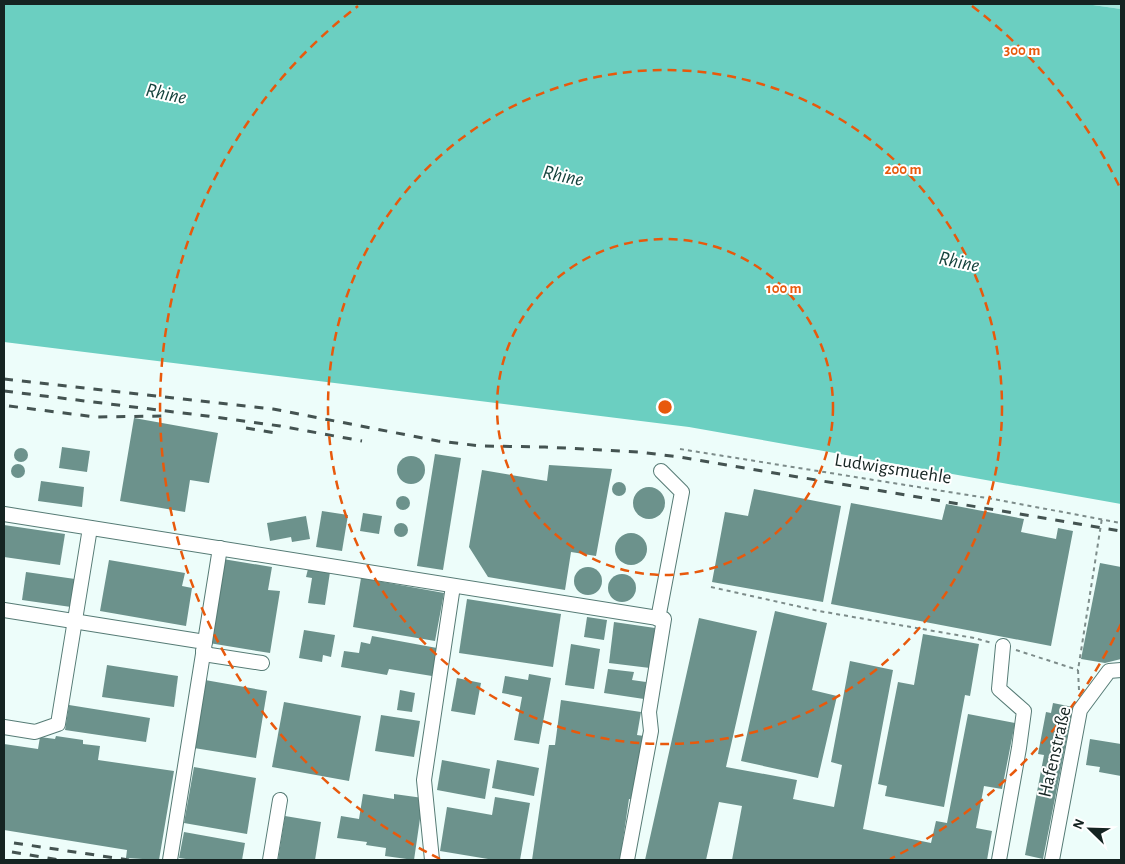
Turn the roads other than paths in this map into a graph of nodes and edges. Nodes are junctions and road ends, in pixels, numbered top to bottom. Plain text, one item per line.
1 (661, 471) dead end
2 (4, 514) edge
3 (90, 528) junction
4 (220, 548) junction
5 (453, 586) junction
6 (4, 610) edge
7 (658, 619) junction
8 (75, 621) junction
9 (1003, 646) road end
10 (204, 647) junction
11 (262, 663) dead end
12 (1121, 670) edge
13 (4, 727) edge
14 (280, 800) dead end
15 (170, 860) edge
16 (270, 860) edge
17 (432, 860) edge
18 (627, 860) edge
19 (999, 860) edge
20 (1052, 860) edge

1 - 7 street
2 - 3 street
3 - 4 street
3 - 8 street
4 - 5 street
4 - 10 street
5 - 7 street
5 - 17 street
6 - 8 street
7 - 18 street
8 - 10 street
8 - 13 street
9 - 19 street
10 - 11 street
10 - 15 street
12 - 20 street, Hafenstraße
14 - 16 street

